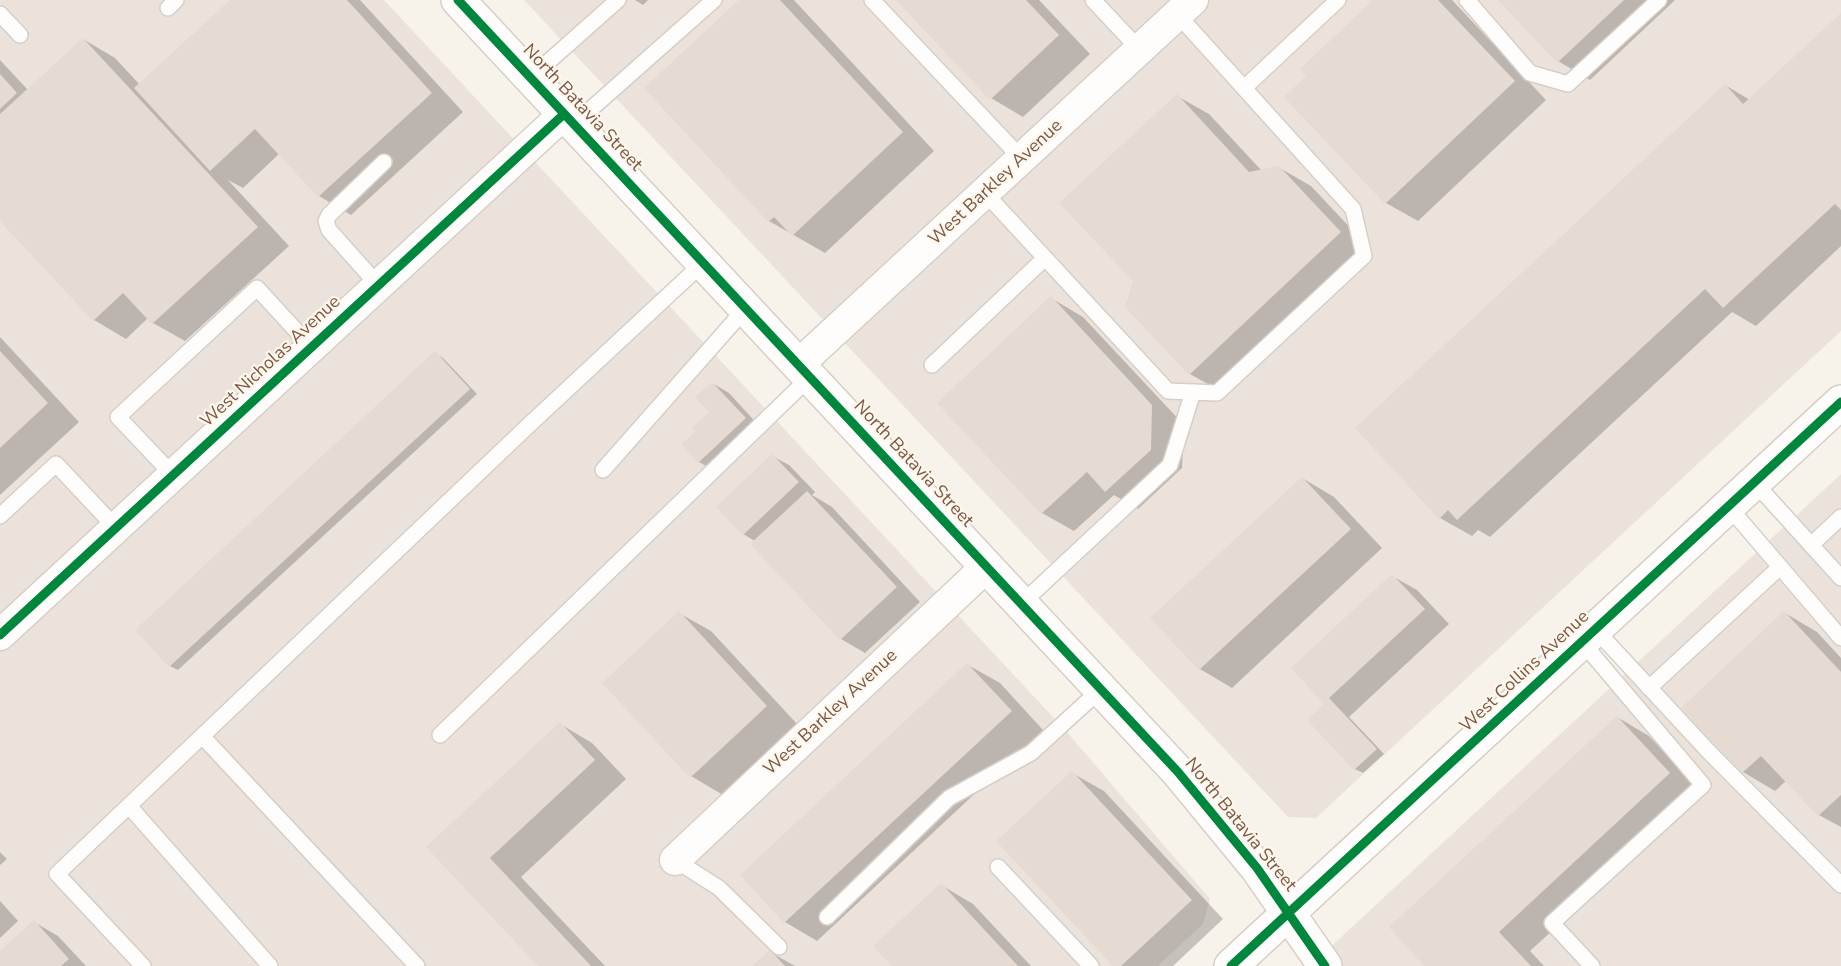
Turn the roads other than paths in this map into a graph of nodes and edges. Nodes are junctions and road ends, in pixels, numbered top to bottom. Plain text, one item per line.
1 (458, 0) edge
2 (618, 0) edge
3 (714, 0) edge
4 (872, 0) edge
5 (1093, 0) edge
6 (1338, 0) edge
7 (1467, 0) edge
8 (1659, 0) edge
9 (1186, 7) edge
10 (0, 14) edge
11 (20, 35) dead end
12 (1140, 50) junction
13 (530, 78) junction
14 (1244, 88) junction
15 (569, 119) junction
16 (1022, 159) junction
17 (384, 162) dead end
18 (985, 193) junction
19 (1045, 258) junction
20 (703, 263) junction
21 (379, 286) junction
22 (746, 308) junction
23 (312, 348) junction
24 (932, 365) dead end
25 (804, 371) junction
26 (1193, 392) junction
27 (1841, 402) edge
28 (603, 470) dead end
29 (173, 475) junction
30 (1754, 482) junction
31 (1728, 506) junction
32 (0, 516) edge
33 (1841, 517) edge
34 (116, 528) junction
35 (1811, 545) junction
36 (987, 567) junction
37 (1780, 567) junction
38 (1841, 578) edge
39 (1021, 604) junction
40 (0, 635) edge
41 (1588, 636) junction
42 (1841, 638) edge
43 (1649, 688) junction
44 (1101, 689) junction
45 (440, 735) dead end
46 (202, 736) junction
47 (129, 806) junction
48 (675, 860) joint
49 (998, 867) dead end
50 (1841, 885) edge
51 (1289, 913) junction
52 (827, 917) dead end
53 (779, 947) dead end
54 (143, 966) edge
55 (270, 966) edge
56 (417, 966) edge
57 (1091, 966) edge
58 (1231, 966) edge
59 (1324, 966) edge
60 (1592, 966) edge

1 - 13 street, North Batavia Street
2 - 13 lane
3 - 15 lane
4 - 16 lane
5 - 12 lane
6 - 14 lane
7 - 8 lane
9 - 12 street, West Barkley Avenue
9 - 14 lane
10 - 11 lane
12 - 16 street, West Barkley Avenue
13 - 15 street, North Batavia Street
14 - 26 lane
15 - 20 street, North Batavia Street
15 - 21 street, West Nicholas Avenue
16 - 18 street, West Barkley Avenue
17 - 21 lane
18 - 19 lane
18 - 25 street, West Barkley Avenue
19 - 24 lane
19 - 26 lane
20 - 22 street, North Batavia Street
20 - 46 lane
21 - 23 street, West Nicholas Avenue
22 - 25 street, North Batavia Street
22 - 28 lane
23 - 29 street, West Nicholas Avenue
23 - 29 lane
25 - 36 street, North Batavia Street
25 - 45 lane
26 - 39 lane
27 - 30 street, West Collins Avenue
29 - 34 street, West Nicholas Avenue
30 - 31 street, West Collins Avenue
30 - 35 lane
31 - 37 lane
31 - 41 street, West Collins Avenue
32 - 34 lane
33 - 35 lane
34 - 40 street, West Nicholas Avenue
35 - 38 lane
36 - 39 street, North Batavia Street
36 - 48 street, West Barkley Avenue
37 - 42 lane
37 - 43 lane
39 - 44 street, North Batavia Street
41 - 43 lane
41 - 51 street, West Collins Avenue
41 - 60 lane
43 - 50 lane
44 - 51 street, North Batavia Street
44 - 52 lane
46 - 47 lane
46 - 56 lane
47 - 54 lane
47 - 55 lane
48 - 53 lane
49 - 57 lane
51 - 58 street, West Collins Avenue
51 - 59 street, North Batavia Street

